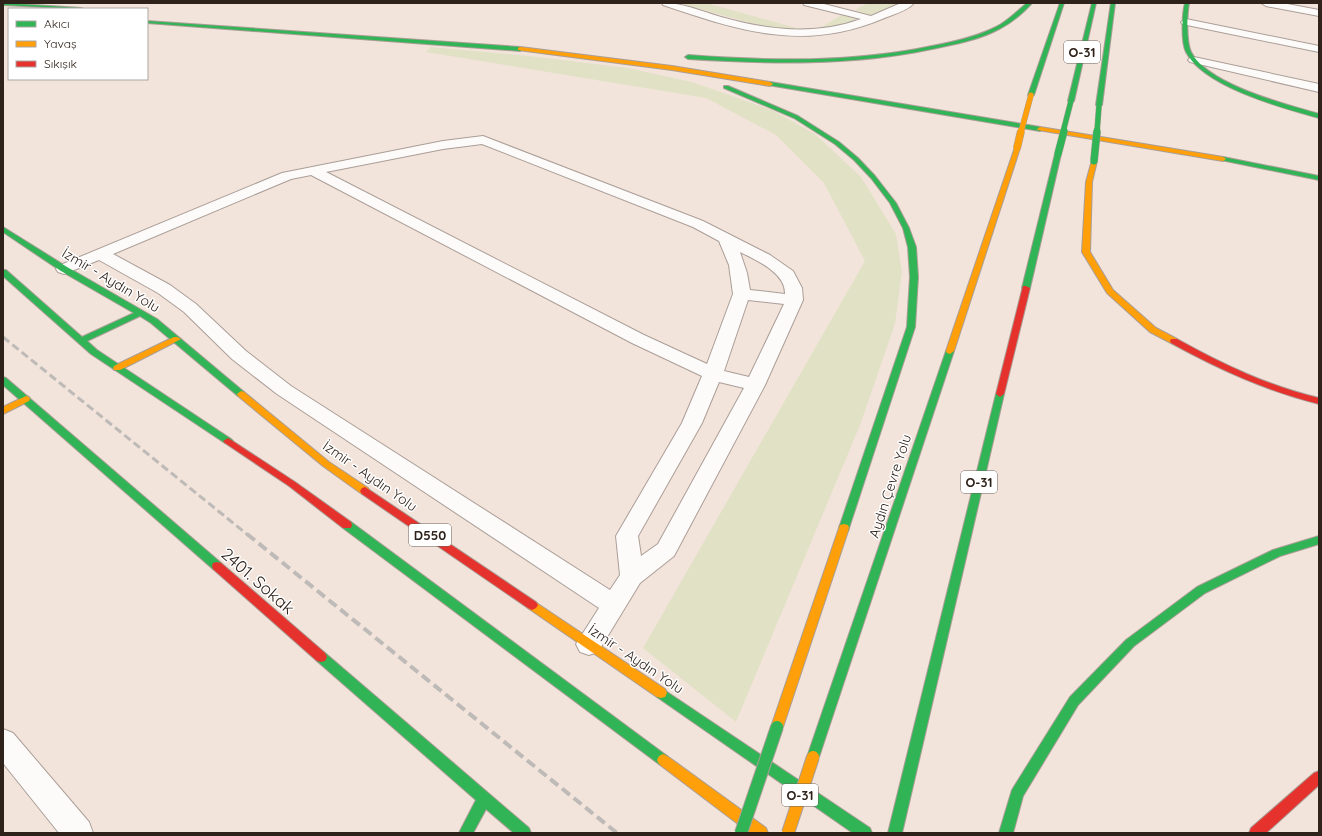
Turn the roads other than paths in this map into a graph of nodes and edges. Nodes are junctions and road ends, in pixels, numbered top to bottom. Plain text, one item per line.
1 (667, 3) edge
2 (808, 3) edge
3 (909, 3) edge
4 (1030, 3) edge
5 (1062, 3) edge
6 (1094, 3) edge
7 (1113, 3) edge
8 (1187, 3) edge
9 (1266, 3) edge
10 (3, 4) edge
11 (66, 8) edge
12 (148, 13) edge
13 (1319, 13) edge
14 (872, 19) junction
15 (772, 20) dead end
16 (148, 22) edge
17 (1186, 22) junction
18 (370, 28) dead end
19 (808, 33) junction
20 (502, 38) dead end
21 (533, 41) dead end
22 (571, 46) dead end
23 (1319, 49) edge
24 (678, 56) dead end
25 (602, 58) junction
26 (1194, 60) junction
27 (1319, 88) edge
28 (1319, 116) edge
29 (1246, 154) dead end
30 (313, 171) junction
31 (1319, 178) edge
32 (3, 229) edge
33 (725, 238) junction
34 (100, 254) junction
35 (64, 269) junction
36 (3, 272) edge
37 (742, 294) junction
38 (794, 300) junction
39 (140, 313) junction
40 (177, 339) junction
41 (81, 341) junction
42 (117, 368) junction
43 (713, 374) junction
44 (3, 380) edge
45 (755, 385) junction
46 (7, 389) edge
47 (26, 399) junction
48 (1319, 402) edge
49 (3, 411) edge
50 (1319, 540) edge
51 (632, 576) junction
52 (614, 605) junction
53 (589, 644) junction
54 (3, 742) edge
55 (1319, 777) edge
56 (484, 799) junction
57 (78, 833) edge
58 (466, 833) edge
59 (524, 833) edge
60 (741, 833) edge
61 (762, 833) edge
62 (788, 833) edge
63 (865, 833) edge
64 (895, 833) edge
65 (1006, 833) edge
66 (1256, 833) edge

1 - 19 street
2 - 14 street
3 - 14 street
4 - 24 main road
5 - 62 main road, Aydın Çevre Yolu / O-31, bridge
6 - 64 main road, O-31, bridge
7 - 48 main road, bridge
8 - 17 main road
9 - 13 street
10 - 11 main road
12 - 18 main road
14 - 19 street
15 - 19 street
16 - 25 main road
17 - 23 street
17 - 26 main road
20 - 21 main road
22 - 29 main road
25 - 31 main road
25 - 60 main road, bridge
26 - 27 street
26 - 28 main road
30 - 33 street
30 - 34 street
30 - 43 street
32 - 35 main road, İzmir - Aydın Yolu / D550
33 - 37 street
33 - 38 street
34 - 35 street
34 - 52 street
35 - 39 main road, İzmir - Aydın Yolu / D550
36 - 41 main road, D550
37 - 38 street
37 - 43 street
38 - 45 street
39 - 40 main road, İzmir - Aydın Yolu / D550
39 - 41 main road
40 - 42 main road
40 - 53 main road, İzmir - Aydın Yolu / D550
41 - 42 main road, D550
42 - 61 main road, D550
43 - 45 street
43 - 51 street
44 - 46 main road, 2401. Sokak
45 - 51 street
46 - 47 main road, 2401. Sokak
47 - 49 main road
47 - 56 main road, 2401. Sokak
50 - 65 main road
51 - 52 street
52 - 53 street
53 - 63 main road, İzmir - Aydın Yolu / D550
54 - 57 street
55 - 66 main road
56 - 58 main road
56 - 59 main road, 2401. Sokak

